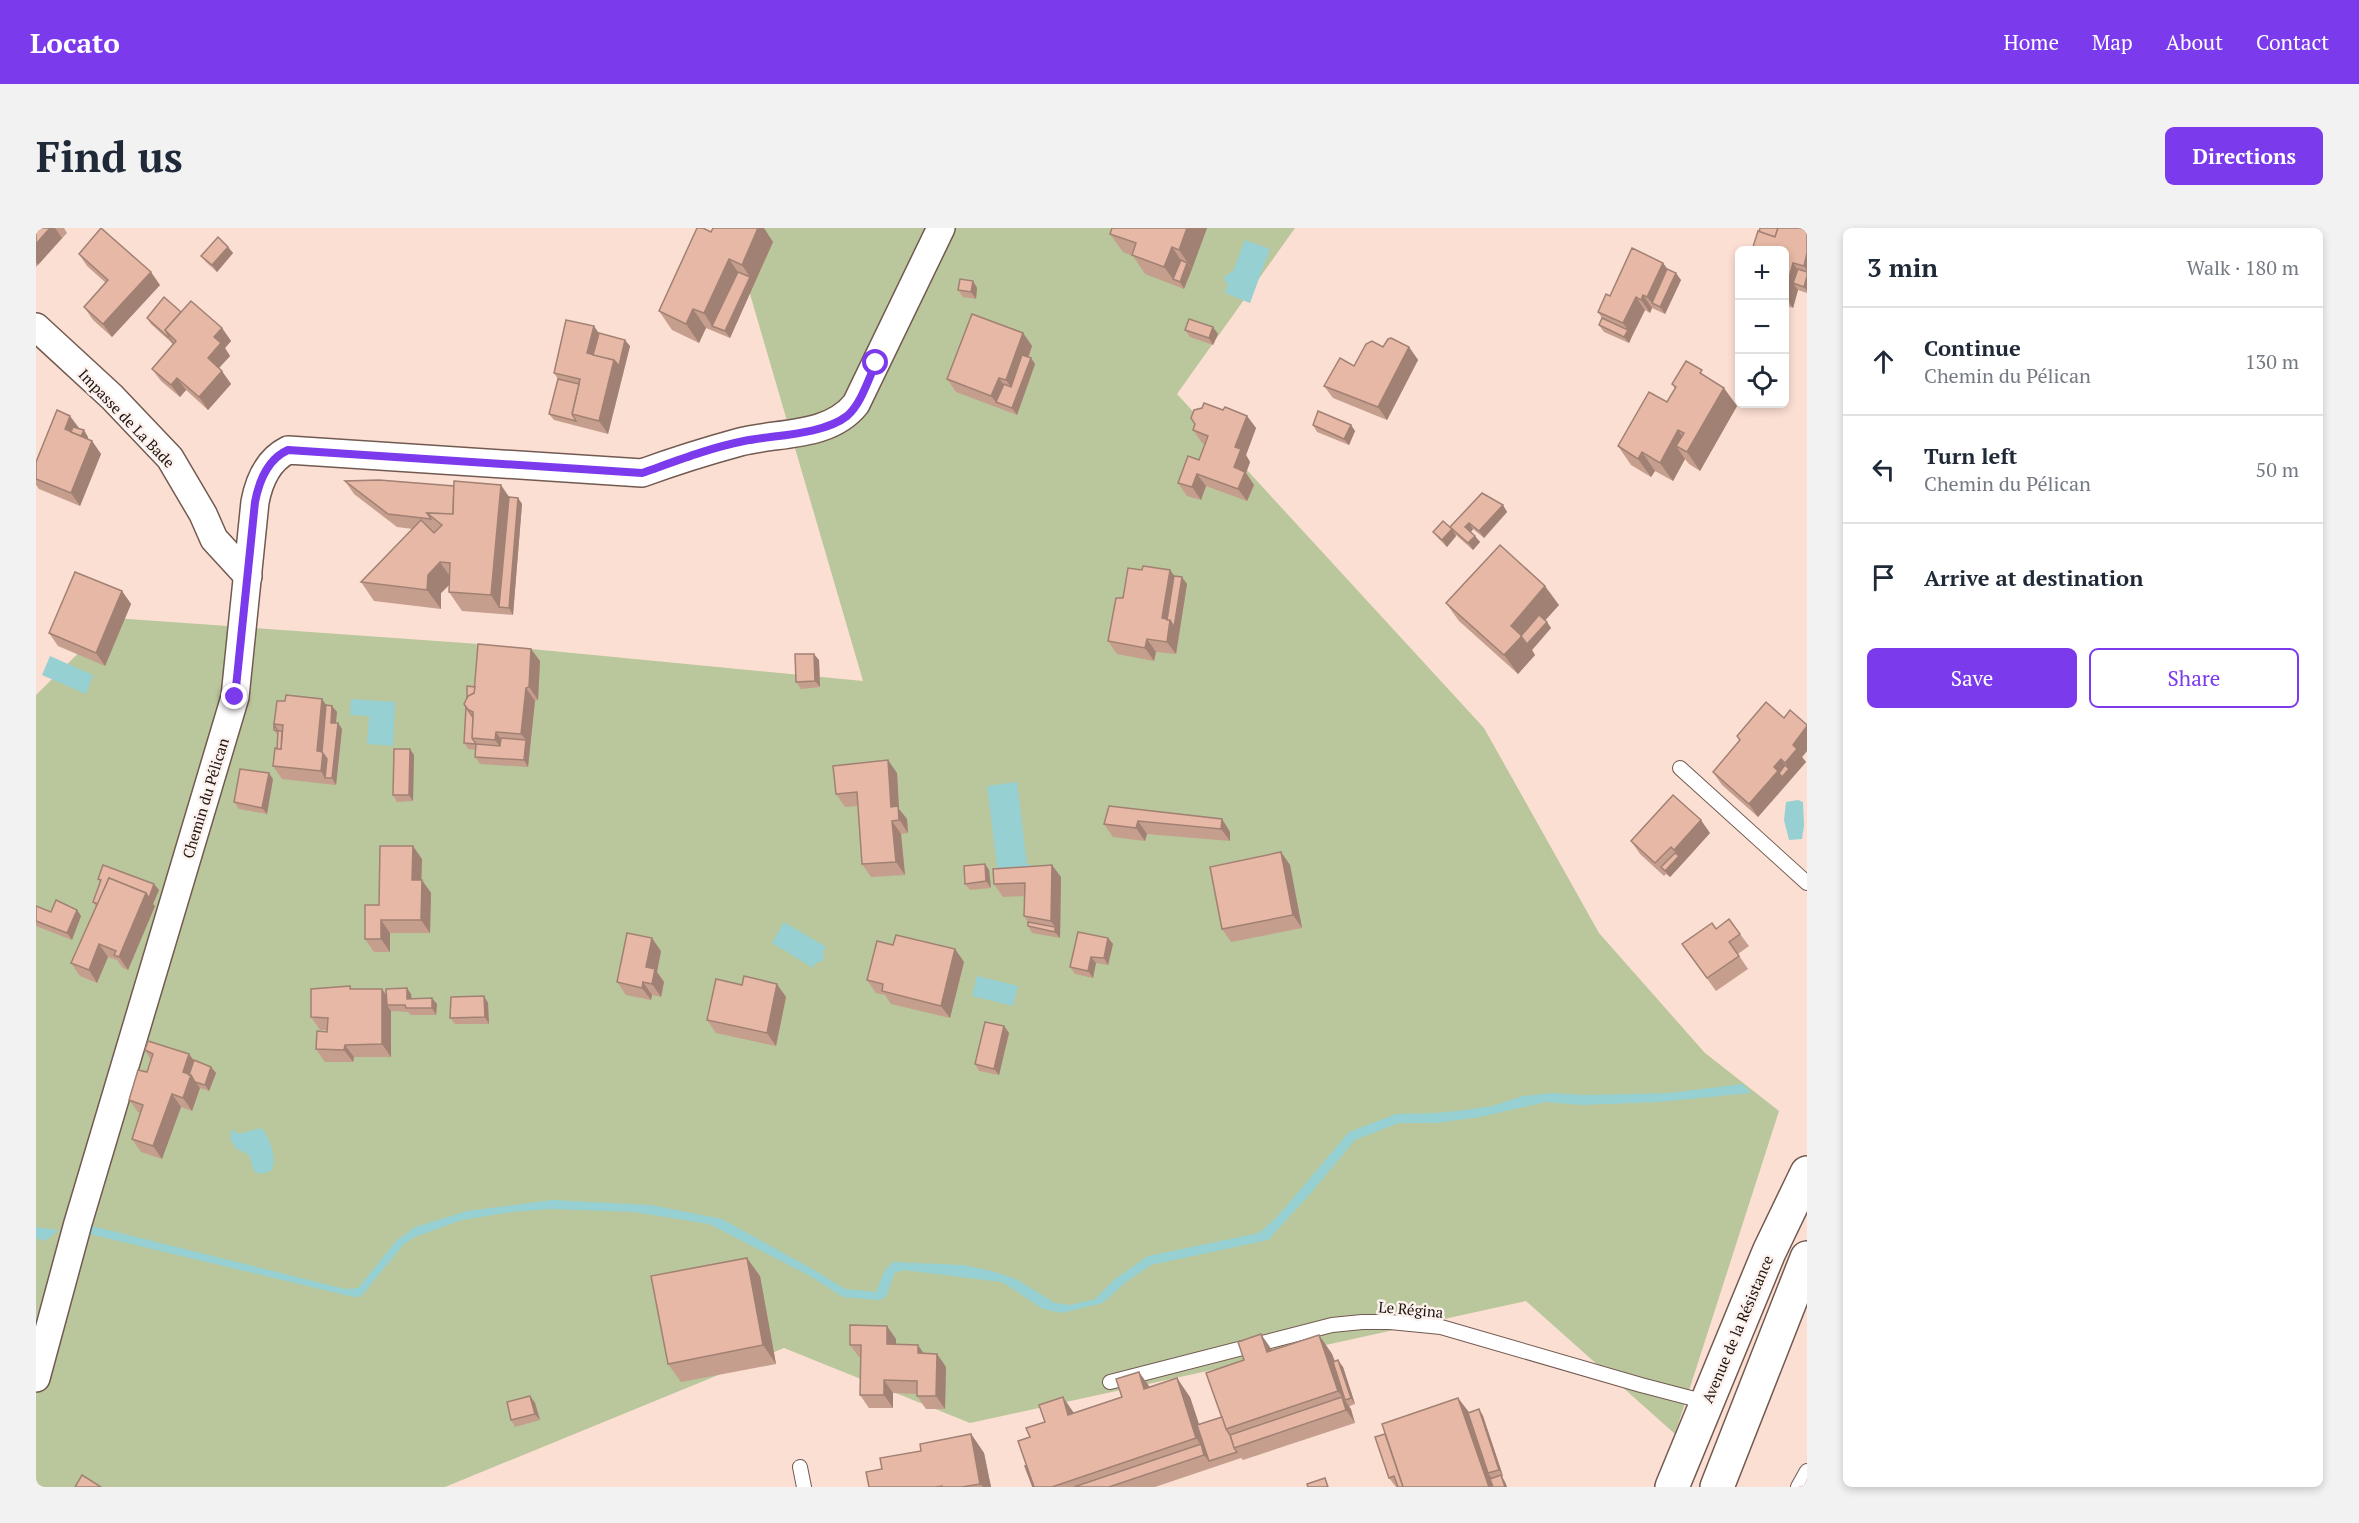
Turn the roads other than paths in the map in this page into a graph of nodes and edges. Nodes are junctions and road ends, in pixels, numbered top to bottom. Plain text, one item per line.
1 (941, 228) edge
2 (36, 327) edge
3 (248, 576) junction
4 (1680, 768) dead end
5 (1807, 883) edge
6 (1807, 1173) edge
7 (1807, 1258) edge
8 (36, 1378) edge
9 (1110, 1382) dead end
10 (1706, 1402) junction
11 (800, 1467) dead end
12 (1807, 1471) edge
13 (804, 1487) edge
14 (1672, 1487) edge
15 (1717, 1487) edge
16 (1798, 1487) edge

1 - 3 street, Chemin du Pélican
2 - 3 street, Impasse de La Bade
3 - 8 street, Chemin du Pélican
4 - 5 lane
6 - 10 main road, Avenue de la Résistance
7 - 15 main road
9 - 10 lane, Le Régina
10 - 14 main road, Avenue de la Résistance
11 - 13 lane
12 - 16 lane

